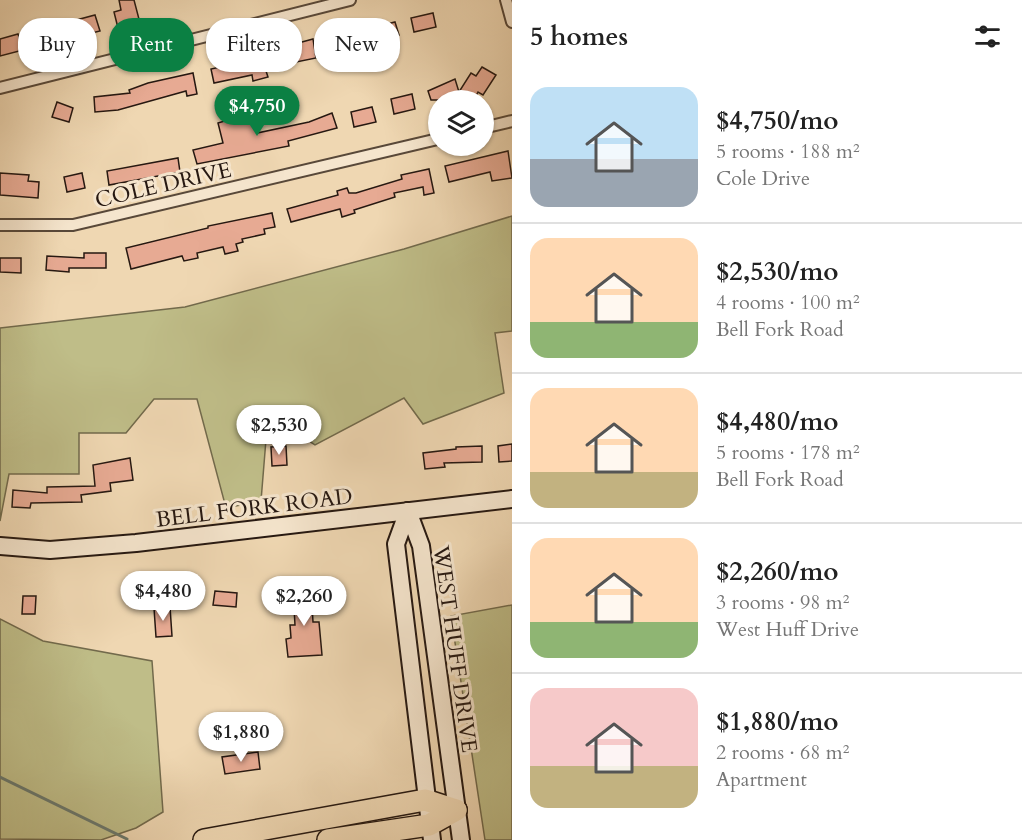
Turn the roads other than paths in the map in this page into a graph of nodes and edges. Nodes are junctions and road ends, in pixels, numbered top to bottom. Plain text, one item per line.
1 (350, 0) edge
2 (506, 0) edge
3 (512, 22) edge
4 (0, 88) edge
5 (512, 121) edge
6 (494, 125) edge
7 (428, 141) edge
8 (0, 225) edge
9 (512, 499) edge
10 (408, 511) junction
11 (0, 546) edge
12 (425, 800) junction
13 (456, 810) junction
14 (430, 832) edge
15 (204, 840) edge
16 (328, 840) edge
17 (461, 840) edge

1 - 4 street
2 - 3 street
5 - 6 street
7 - 8 street, COLE DRIVE
9 - 10 main road, BELL FORK ROAD
10 - 11 main road, BELL FORK ROAD
10 - 12 main road, WEST HUFF DRIVE
10 - 13 main road, WEST HUFF DRIVE
12 - 13 highway
12 - 14 main road, WEST HUFF DRIVE
12 - 15 highway
13 - 14 highway
13 - 17 main road, WEST HUFF DRIVE
14 - 16 highway

